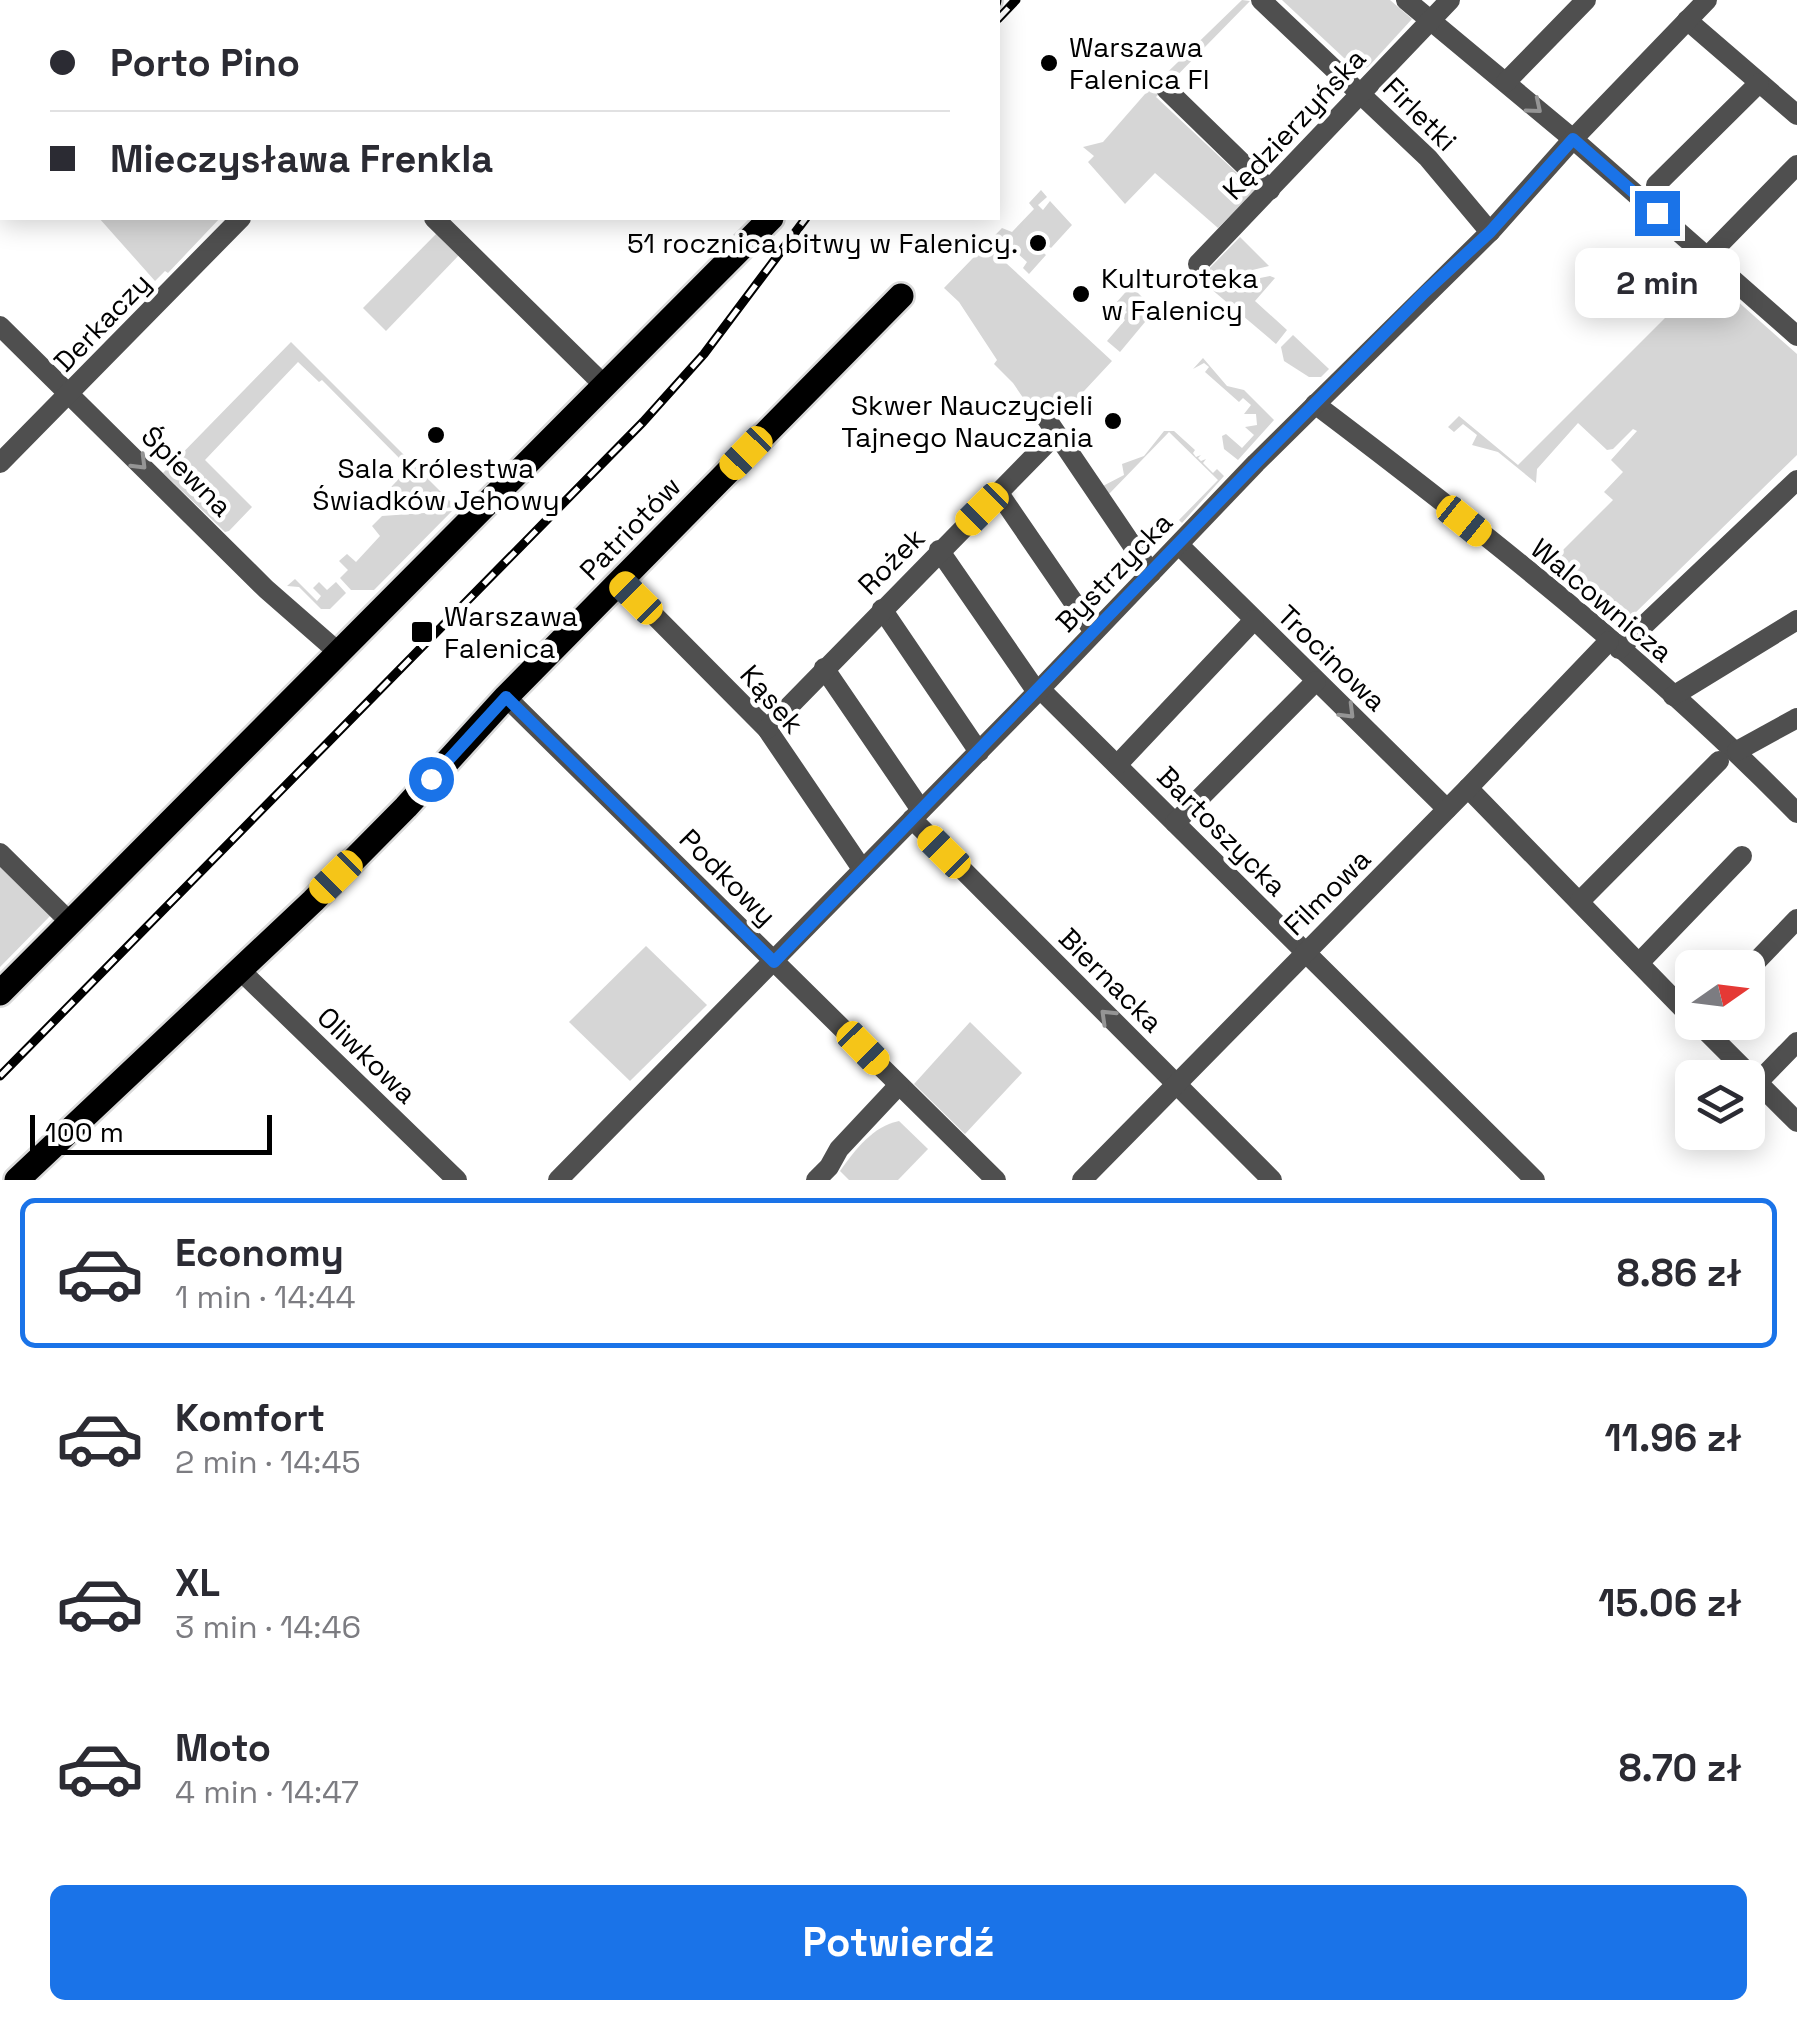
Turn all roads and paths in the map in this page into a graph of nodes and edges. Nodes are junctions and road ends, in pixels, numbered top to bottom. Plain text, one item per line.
1 (1261, 0) edge
2 (1406, 0) edge
3 (1450, 0) edge
4 (1586, 0) edge
5 (1695, 8) edge
6 (1429, 20) junction
7 (1506, 82) junction
8 (1759, 82) junction
9 (1166, 88) dead end
10 (1360, 93) junction
11 (1797, 116) edge
12 (1573, 139) junction
13 (1797, 165) edge
14 (1656, 185) dead end
15 (1270, 190) junction
16 (239, 220) edge
17 (436, 220) edge
18 (769, 220) edge
19 (1490, 232) junction
20 (1707, 256) junction
21 (1198, 264) dead end
22 (901, 296) dead end
23 (1793, 323) edge
24 (0, 326) edge
25 (604, 385) junction
26 (70, 394) junction
27 (1315, 404) junction
28 (0, 463) edge
29 (1797, 480) edge
30 (998, 492) junction
31 (1179, 545) junction
32 (939, 550) junction
33 (1151, 573) junction
34 (620, 582) junction
35 (882, 609) junction
36 (1254, 620) junction
37 (1797, 620) edge
38 (1094, 632) junction
39 (1614, 645) junction
40 (338, 652) junction
41 (824, 668) junction
42 (1316, 680) junction
43 (1039, 691) junction
44 (1673, 696) junction
45 (506, 697) junction
46 (1797, 718) edge
47 (767, 729) junction
48 (979, 752) junction
49 (1728, 756) junction
50 (1117, 765) junction
51 (1468, 788) junction
52 (1447, 809) junction
53 (1797, 813) edge
54 (916, 814) junction
55 (1175, 823) junction
56 (0, 853) edge
57 (1742, 856) dead end
58 (862, 869) junction
59 (1580, 901) junction
60 (1797, 919) edge
61 (70, 922) junction
62 (1765, 952) edge
63 (1305, 954) junction
64 (774, 962) junction
65 (1639, 963) junction
66 (240, 970) junction
67 (0, 993) edge
68 (1675, 1000) edge
69 (1715, 1040) edge
70 (1797, 1042) edge
71 (1735, 1060) edge
72 (1765, 1075) edge
73 (1177, 1084) junction
74 (900, 1085) junction
75 (1765, 1089) edge
76 (1797, 1122) edge
77 (829, 1176) edge
78 (17, 1180) edge
79 (457, 1180) edge
80 (558, 1180) edge
81 (996, 1180) edge
82 (1082, 1180) edge
83 (1272, 1180) edge
84 (1535, 1180) edge

1 - 10 street, Firletki
2 - 6 street
3 - 6 street, Kędzierzyńska
4 - 7 street
5 - 8 street
5 - 12 street, Bystrzycka
6 - 7 street
6 - 10 street, Kędzierzyńska
7 -> 12 street
8 - 11 street
8 - 14 street
9 - 15 street
10 - 15 street, Kędzierzyńska
10 - 19 street, Firletki
12 - 19 street, Bystrzycka
12 - 20 street
13 - 20 street
15 - 21 street, Kędzierzyńska
16 - 26 street, Derkaczy
17 - 25 street
18 - 25 main road
19 - 27 street, Bystrzycka
20 - 23 street
22 - 34 main road, Patriotów
24 - 26 street, Śpiewna
25 - 40 main road
26 - 28 street, Derkaczy
26 -> 40 street, Śpiewna
27 - 31 street, Bystrzycka
27 - 39 street, Walcownicza
29 - 39 street, Filmowa
30 - 32 street, Rożek
30 - 33 street, Rożek
30 - 38 street
31 - 33 street, Bystrzycka
31 - 36 street, Trocinowa
32 - 35 street, Rożek
32 - 43 street, Bartoszycka
33 - 38 street, Bystrzycka
34 - 45 main road, Patriotów
34 - 47 street, Kąsek
35 - 41 street, Rożek
35 - 48 street
36 - 42 street, Trocinowa
36 - 50 street
37 - 44 street
38 - 43 street, Bystrzycka
39 - 44 street, Walcownicza
39 - 51 street, Filmowa
40 - 61 main road
41 - 47 street, Rożek
41 - 54 street, Biernacka
42 -> 52 street, Trocinowa
42 - 55 street
43 - 48 street, Bystrzycka
43 - 50 street, Bartoszycka
44 - 49 street, Walcownicza
45 - 64 street, Podkowy
45 - 66 main road, Patriotów
46 - 49 street
47 - 58 street, Kąsek
48 - 54 street, Bystrzycka
49 - 53 street, Walcownicza
49 - 59 street
50 - 55 street, Bartoszycka
51 - 52 street, Filmowa
51 - 59 street
52 - 63 street, Filmowa
54 - 58 street, Bystrzycka
73 -> 54 street, Biernacka
55 - 63 street, Bartoszycka
56 - 61 street
57 - 65 street
58 - 64 street, Bystrzycka
59 - 65 street
60 - 62 street
61 - 67 main road
63 - 73 street, Filmowa
63 - 84 street, Bartoszycka
64 - 74 street, Podkowy
64 - 80 street, Bystrzycka
65 - 68 street
66 - 78 main road, Patriotów
66 - 79 street, Oliwkowa
69 - 71 street
70 - 72 street
73 - 82 street, Filmowa
73 - 83 street, Biernacka
74 - 77 street
74 - 81 street, Podkowy
75 - 76 street

